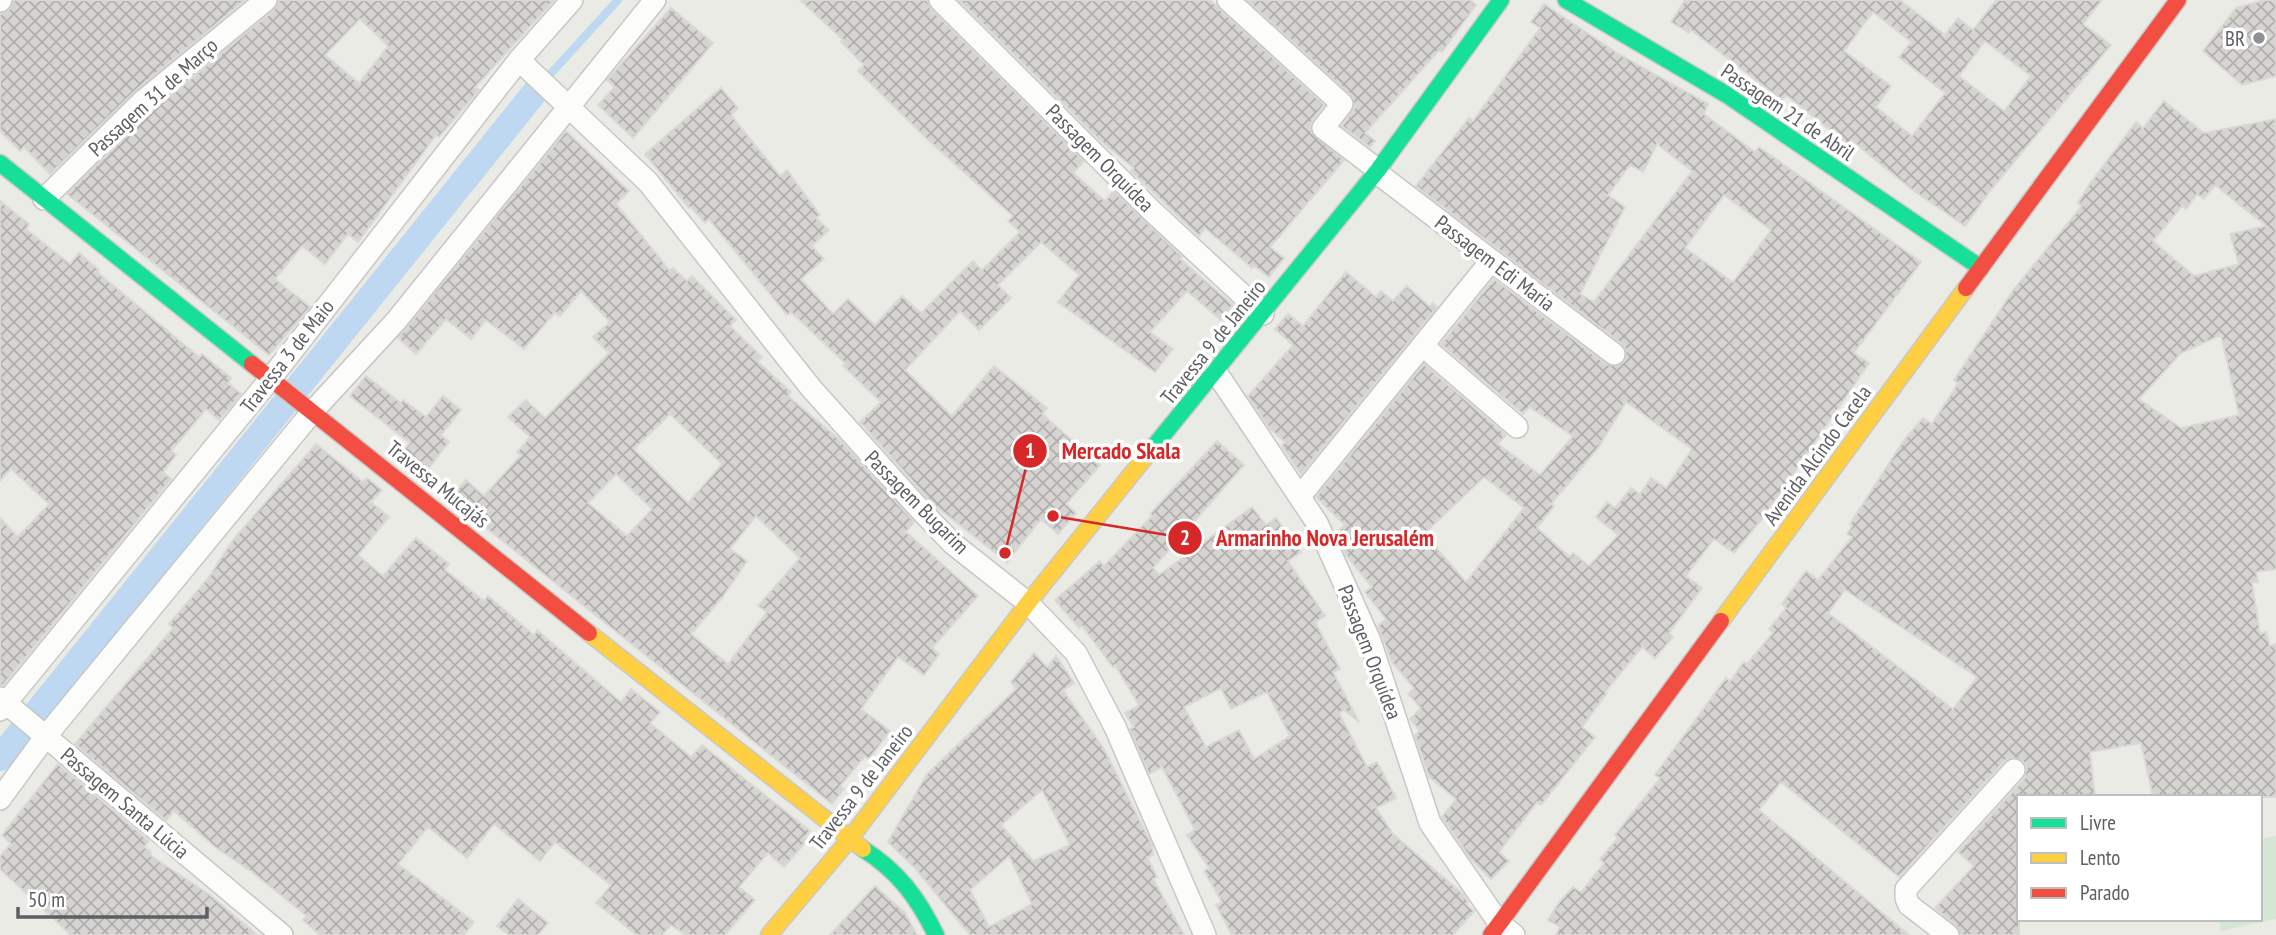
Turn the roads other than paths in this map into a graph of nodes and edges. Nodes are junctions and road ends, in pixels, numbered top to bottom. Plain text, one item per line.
1 (266, 0) edge
2 (572, 0) edge
3 (655, 0) edge
4 (940, 0) edge
5 (1228, 0) edge
6 (1501, 0) edge
7 (1566, 0) edge
8 (2178, 0) edge
9 (522, 63) junction
10 (561, 98) junction
11 (0, 163) edge
12 (1377, 171) junction
13 (44, 199) junction
14 (1491, 261) junction
15 (1981, 268) junction
16 (1262, 314) junction
17 (1423, 346) junction
18 (1614, 354) dead end
19 (1216, 372) junction
20 (271, 378) junction
21 (313, 411) junction
22 (1517, 427) dead end
23 (1301, 495) junction
24 (1028, 603) junction
25 (4, 704) edge
26 (44, 734) junction
27 (2014, 770) dead end
28 (0, 799) edge
29 (849, 840) junction
30 (1501, 931) edge
31 (282, 935) edge
32 (769, 935) edge
33 (936, 935) edge
34 (1205, 935) edge
35 (1948, 935) edge

1 - 13 street, Passagem 31 de Março
2 - 9 street, Travessa 3 de Maio
3 - 10 street
4 - 16 street, Passagem Orquídea
5 - 12 street, Passagem Edi Maria
6 - 12 street, Travessa 9 de Janeiro
7 - 15 street, Passagem 21 de Abril
8 - 15 street, Avenida Alcindo Cacela
9 - 10 street, Passagem Bugarim
9 - 20 street, Travessa 3 de Maio
10 - 21 street
10 - 24 street, Passagem Bugarim
11 - 13 street, Travessa Mucajás
12 - 14 street, Passagem Edi Maria
12 - 16 street, Travessa 9 de Janeiro
13 - 20 street, Travessa Mucajás
14 - 17 street
14 - 18 street, Passagem Edi Maria
15 - 30 street, Avenida Alcindo Cacela
16 - 19 street, Travessa 9 de Janeiro
17 - 22 street
17 - 23 street
19 - 23 street, Passagem Orquídea
19 - 24 street, Travessa 9 de Janeiro
20 - 21 street, Travessa Mucajás
20 - 25 street, Travessa 3 de Maio
21 - 26 street
21 - 29 street, Travessa Mucajás
23 - 30 street, Passagem Orquídea
24 - 29 street, Travessa 9 de Janeiro
24 - 34 street, Passagem Bugarim
25 - 26 street, Passagem Santa Lúcia
26 - 28 street
26 - 31 street, Passagem Santa Lúcia
27 - 35 street
29 - 32 street, Travessa 9 de Janeiro
29 - 33 street, Travessa Mucajás

